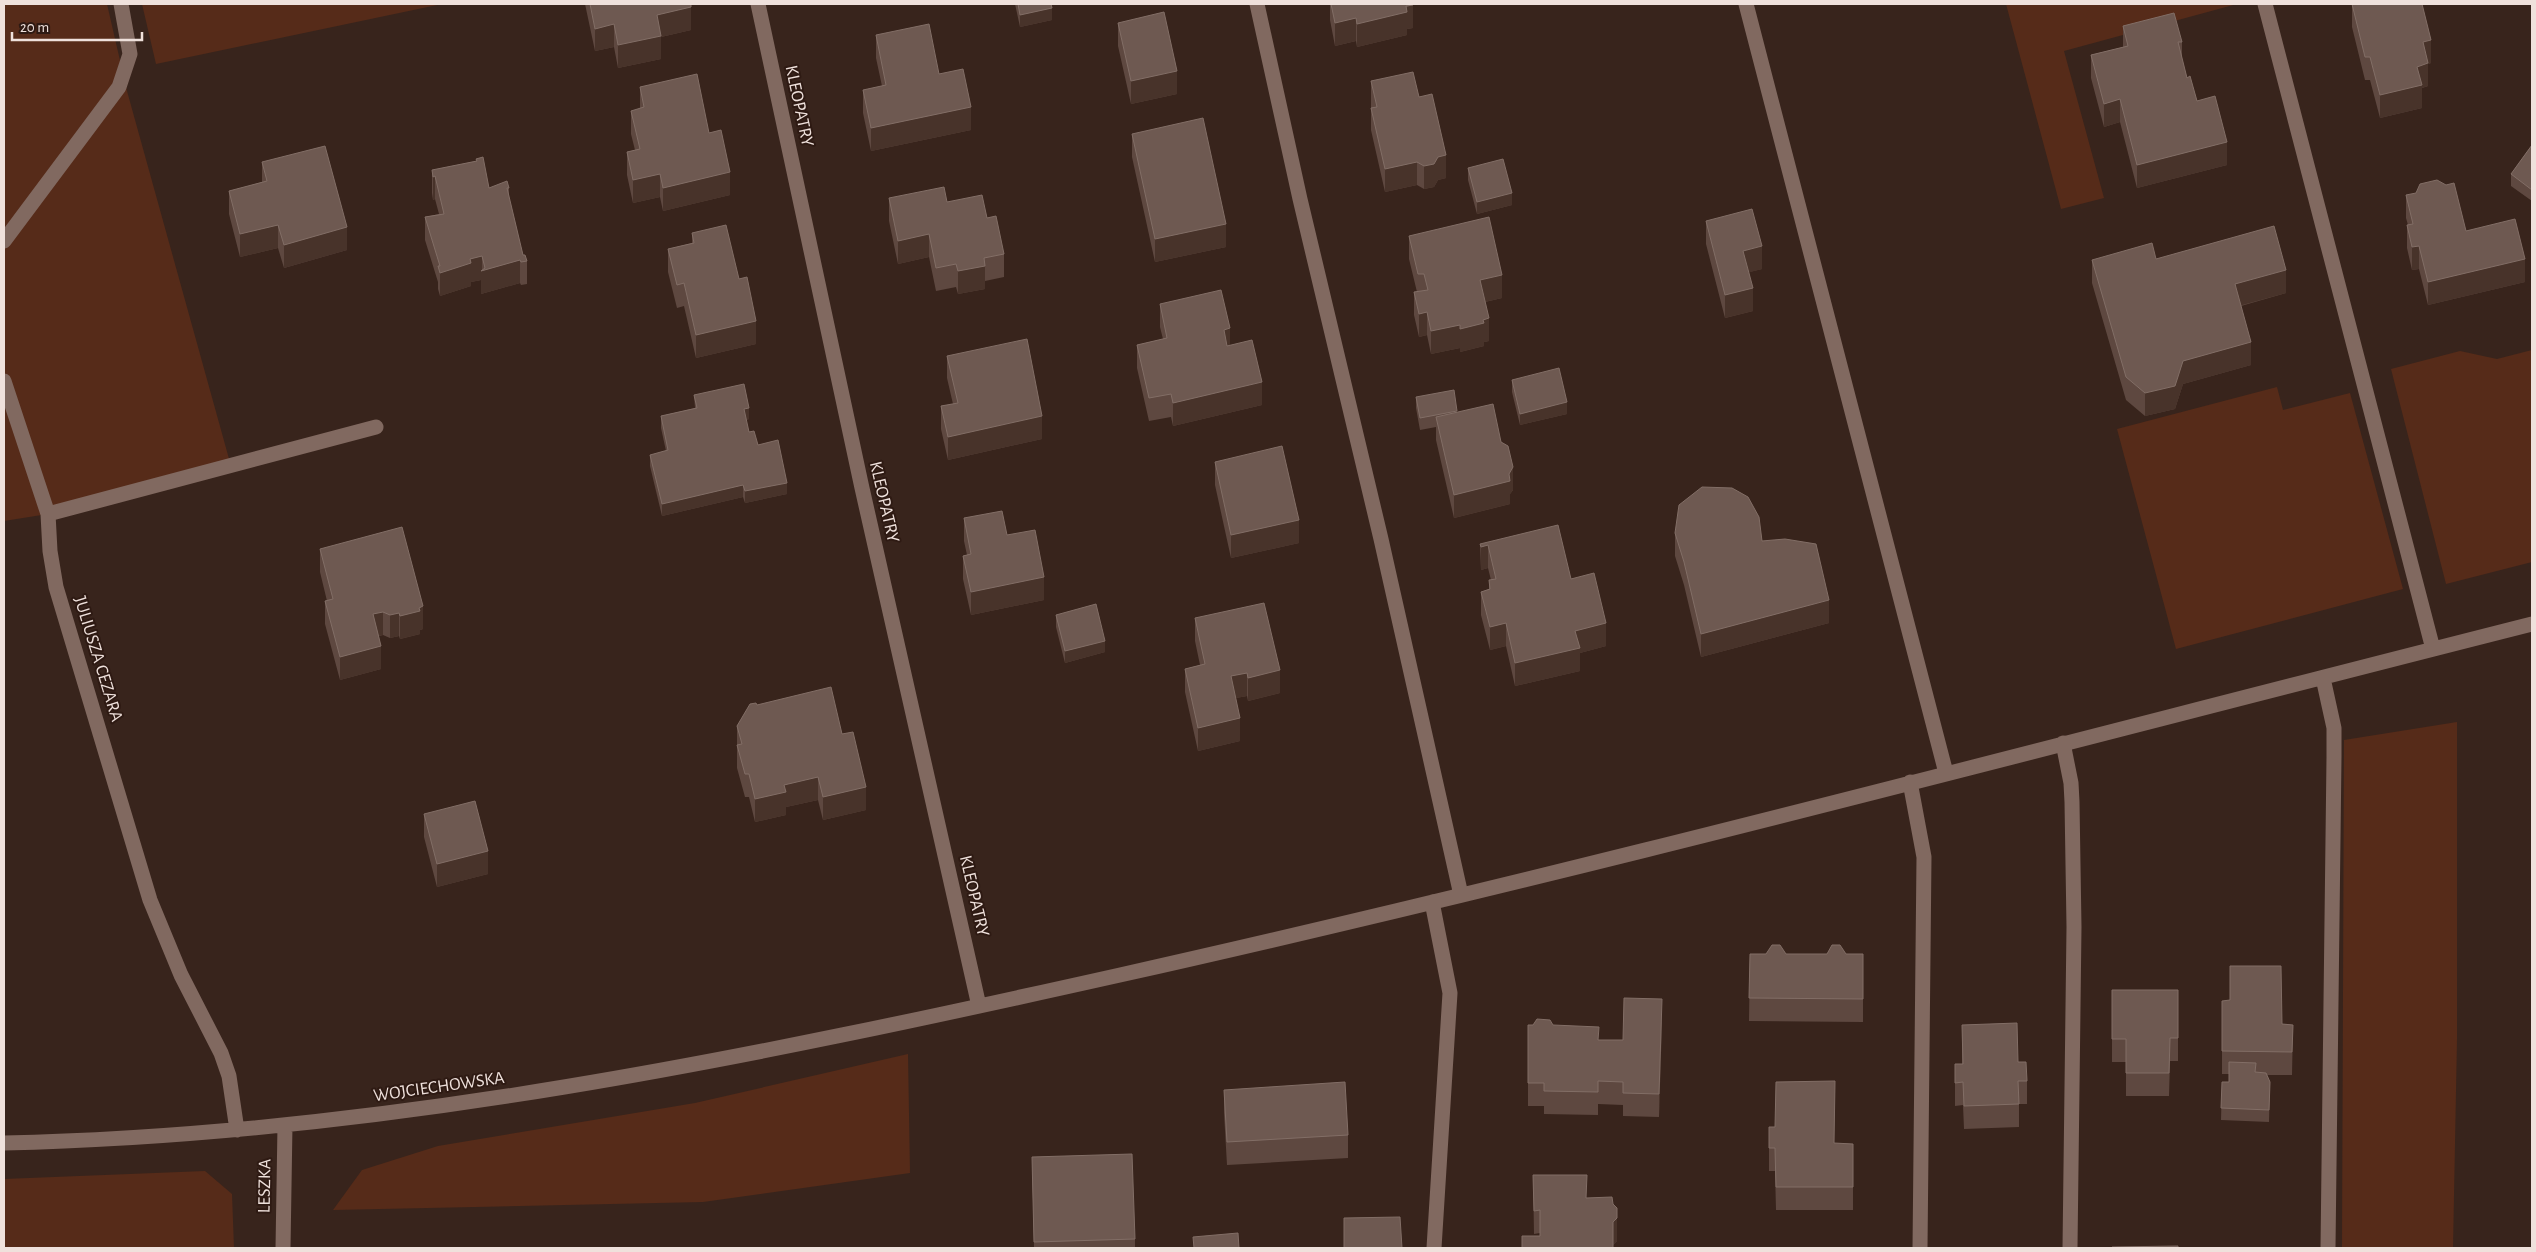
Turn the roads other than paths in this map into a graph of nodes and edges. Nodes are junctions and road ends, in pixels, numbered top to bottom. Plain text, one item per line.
1 (121, 4) edge
2 (758, 4) edge
3 (1257, 4) edge
4 (1746, 4) edge
5 (2265, 4) edge
6 (4, 241) edge
7 (4, 381) edge
8 (376, 427) dead end
9 (48, 514) junction
10 (2532, 624) edge
11 (2433, 649) junction
12 (2323, 678) junction
13 (2063, 743) junction
14 (1946, 773) junction
15 (1910, 782) junction
16 (1461, 895) junction
17 (1432, 902) junction
18 (980, 1006) junction
19 (285, 1125) junction
20 (237, 1130) junction
21 (4, 1143) edge
22 (283, 1248) edge
23 (1434, 1248) edge
24 (1920, 1248) edge
25 (2070, 1248) edge
26 (2328, 1248) edge

1 - 6 street
2 - 18 street, KLEOPATRY
3 - 16 street
4 - 14 street
5 - 11 street
7 - 9 street, JULIUSZA CEZARA
8 - 9 street
9 - 20 street, JULIUSZA CEZARA
10 - 11 street, WOJCIECHOWSKA
11 - 12 street, WOJCIECHOWSKA
12 - 13 street, WOJCIECHOWSKA
12 - 26 street
13 - 14 street, WOJCIECHOWSKA
13 - 25 street
14 - 15 street, WOJCIECHOWSKA
15 - 16 street, WOJCIECHOWSKA
15 - 24 street
16 - 17 street, WOJCIECHOWSKA
17 - 18 street, WOJCIECHOWSKA
17 - 23 street
18 - 19 street, WOJCIECHOWSKA
19 - 20 street, WOJCIECHOWSKA
19 - 22 street, LESZKA
20 - 21 street, WOJCIECHOWSKA

